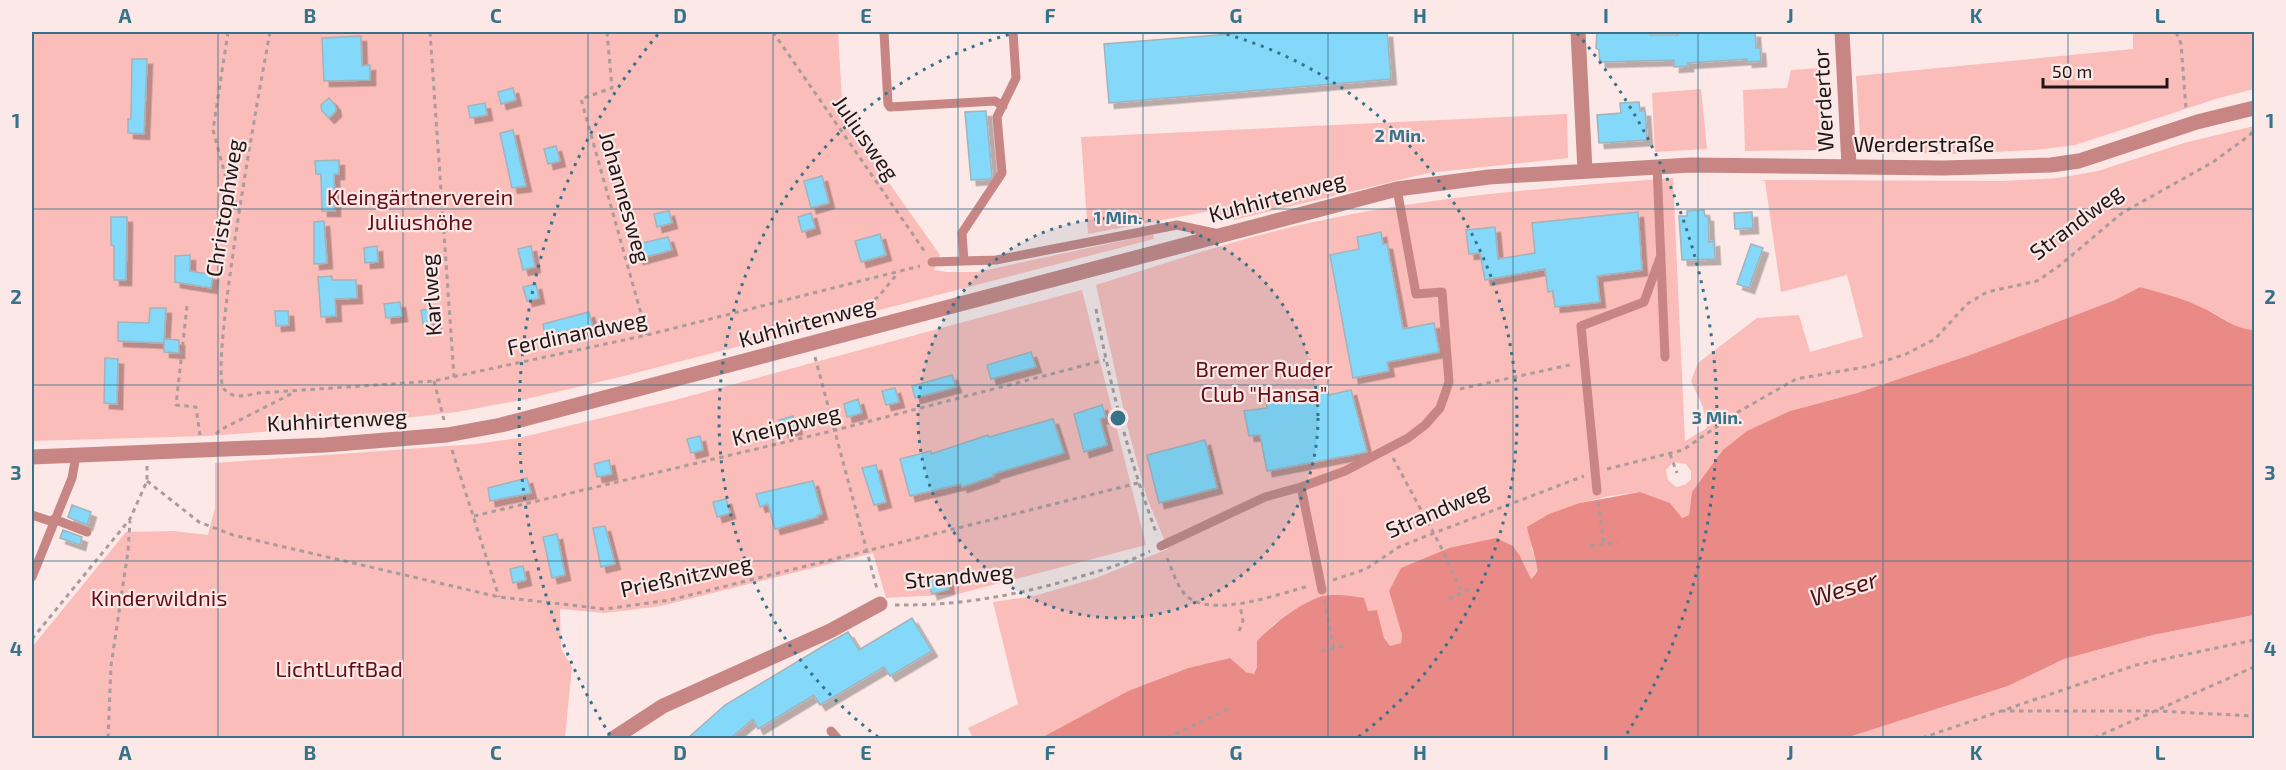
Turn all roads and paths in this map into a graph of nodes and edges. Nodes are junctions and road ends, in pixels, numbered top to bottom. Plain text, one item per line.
1 (228, 32) edge
2 (270, 32) edge
3 (430, 32) edge
4 (607, 32) edge
5 (773, 32) edge
6 (884, 32) edge
7 (1013, 32) edge
8 (1578, 32) edge
9 (1842, 32) edge
10 (2176, 32) edge
11 (1003, 106) junction
12 (2254, 108) edge
13 (2185, 126) junction
14 (2254, 129) edge
15 (1657, 166) junction
16 (1850, 166) junction
17 (1585, 171) junction
18 (1397, 189) junction
19 (239, 213) junction
20 (1223, 234) junction
21 (1661, 255) junction
22 (964, 261) junction
23 (932, 262) junction
24 (899, 272) junction
25 (187, 306) dead end
26 (1096, 309) dead end
27 (647, 334) junction
28 (845, 334) junction
29 (811, 344) junction
30 (1665, 357) dead end
31 (1106, 360) junction
32 (1584, 362) junction
33 (454, 377) junction
34 (434, 381) junction
35 (224, 389) joint
36 (297, 391) junction
37 (1445, 392) junction
38 (836, 430) junction
39 (447, 435) junction
40 (202, 449) junction
41 (1388, 449) junction
42 (146, 452) junction
43 (1670, 454) junction
44 (32, 456) edge
45 (76, 456) junction
46 (1595, 472) junction
47 (1677, 473) dead end
48 (147, 481) junction
49 (1138, 483) junction
50 (1301, 487) junction
51 (1597, 491) joint
52 (32, 515) edge
53 (474, 516) junction
54 (130, 519) junction
55 (54, 521) junction
56 (87, 532) dead end
57 (1434, 533) junction
58 (1618, 542) dead end
59 (1604, 544) junction
60 (1161, 546) junction
61 (1590, 546) dead end
62 (868, 550) junction
63 (32, 577) edge
64 (1322, 586) junction
65 (1474, 587) dead end
66 (1462, 593) junction
67 (499, 597) junction
68 (1449, 599) dead end
69 (880, 604) junction
70 (1240, 604) junction
71 (1239, 631) dead end
72 (32, 639) edge
73 (2254, 640) edge
74 (1347, 645) dead end
75 (1334, 648) junction
76 (1321, 651) dead end
77 (2254, 667) edge
78 (1228, 709) dead end
79 (1997, 711) junction
80 (2156, 711) junction
81 (2254, 716) edge
82 (108, 738) edge
83 (614, 738) edge
84 (1167, 738) edge
85 (1922, 738) edge
86 (2094, 738) edge

1 - 19 path
2 - 19 path, Christophweg
3 - 33 path, Karlweg
4 - 27 path, Johannesweg
5 - 23 path, Juliusweg
6 - 11 lane
7 - 11 lane
8 - 17 street
9 - 16 street, Werdertor
10 - 13 path
11 - 22 lane
12 - 13 street, Werderstraße
13 - 16 street, Werderstraße
14 - 43 path, Strandweg
15 - 16 street, Werderstraße
15 - 17 street, Werderstraße
15 - 21 lane
17 - 18 street, Kuhhirtenweg
18 - 20 street, Kuhhirtenweg
18 - 37 lane
19 - 35 path, Christophweg
20 - 22 lane
20 - 28 street, Kuhhirtenweg
21 - 30 lane
21 - 32 lane
22 - 23 lane
23 - 24 path, Ferdinandweg
24 - 27 path, Ferdinandweg
24 - 28 path
25 - 40 path
26 - 31 path
27 - 33 path, Ferdinandweg
28 - 29 street, Kuhhirtenweg
29 - 38 path
29 - 39 street, Kuhhirtenweg
31 - 38 path, Kneippweg
31 - 49 path
32 - 37 path
32 - 46 lane
33 - 34 path, Ferdinandweg
34 - 36 path, Ferdinandweg
34 - 39 path
35 - 36 path, Ferdinandweg
36 - 40 path
37 - 41 lane
38 - 53 path, Kneippweg
38 - 62 path
39 - 40 street, Kuhhirtenweg
39 - 53 path
40 - 42 street, Kuhhirtenweg
41 - 50 lane
41 - 57 path
42 - 45 street, Kuhhirtenweg
42 - 48 path
43 - 46 path, Strandweg
43 - 47 path
44 - 45 street, Kuhhirtenweg
45 - 55 lane
46 - 51 lane
46 - 57 path, Strandweg
48 - 54 path
48 - 67 path, Prießnitzweg
49 - 60 path
49 - 62 path, Prießnitzweg
50 - 60 lane
50 - 64 lane
51 - 59 path
52 - 55 lane
53 - 67 path
54 - 72 path
54 - 82 path
55 - 56 lane
55 - 63 lane
57 - 64 path, Strandweg
57 - 66 path
58 - 59 path
59 - 61 path
60 - 69 path, Strandweg
60 - 70 path, Strandweg
62 - 67 path, Prießnitzweg
62 - 69 path
64 - 70 path, Strandweg
64 - 75 path
65 - 66 path
66 - 68 path
69 - 83 street, Strandweg
70 - 71 path
73 - 79 path
74 - 75 path
75 - 76 path
77 - 80 path
78 - 84 path
79 - 80 path
79 - 85 path
80 - 81 path
80 - 86 path

